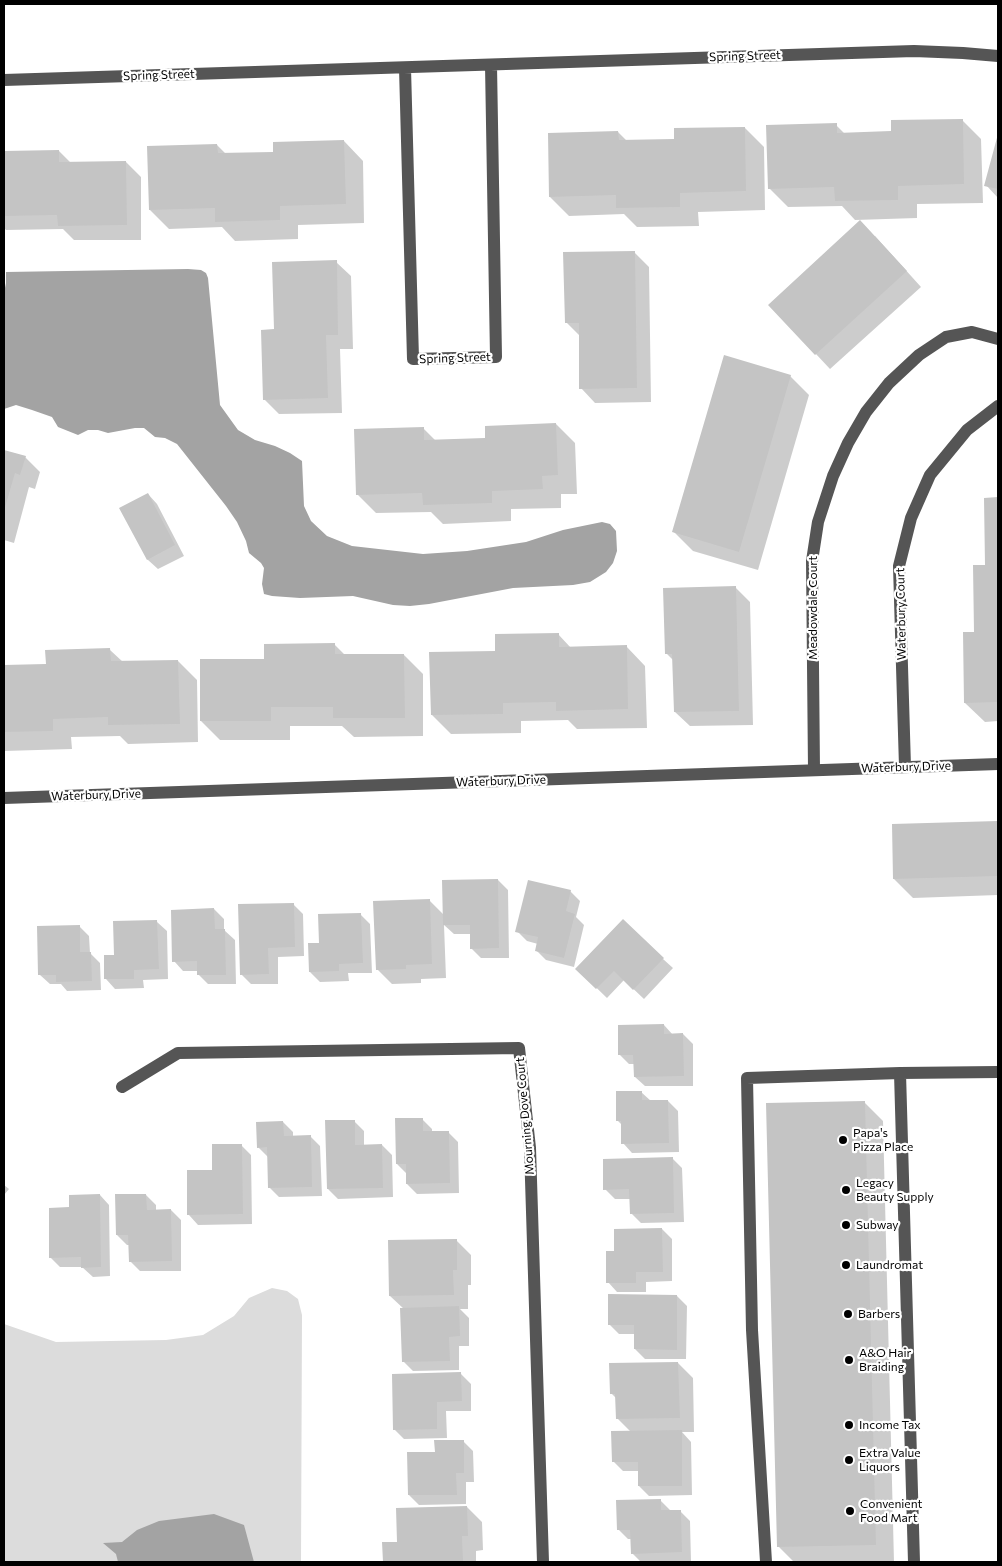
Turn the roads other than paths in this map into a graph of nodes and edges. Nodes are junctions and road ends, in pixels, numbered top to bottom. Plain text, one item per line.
1 (998, 56) edge
2 (491, 65) junction
3 (405, 68) junction
4 (4, 80) edge
5 (998, 339) edge
6 (998, 406) edge
7 (998, 764) edge
8 (905, 767) junction
9 (814, 770) junction
10 (4, 798) edge
11 (998, 1072) edge
12 (900, 1073) junction
13 (122, 1087) dead end
14 (543, 1562) edge
15 (766, 1562) edge
16 (914, 1562) edge

1 - 2 street, Spring Street
2 - 3 street, Spring Street
2 - 3 street, Spring Street
3 - 4 street, Spring Street
5 - 9 street, Meadowdale Court
6 - 8 street, Waterbury Court
7 - 8 street, Waterbury Drive
8 - 9 street, Waterbury Drive
9 - 10 street, Waterbury Drive
11 - 12 street
12 - 15 street
12 - 16 street
13 - 14 street, Mourning Dove Court

